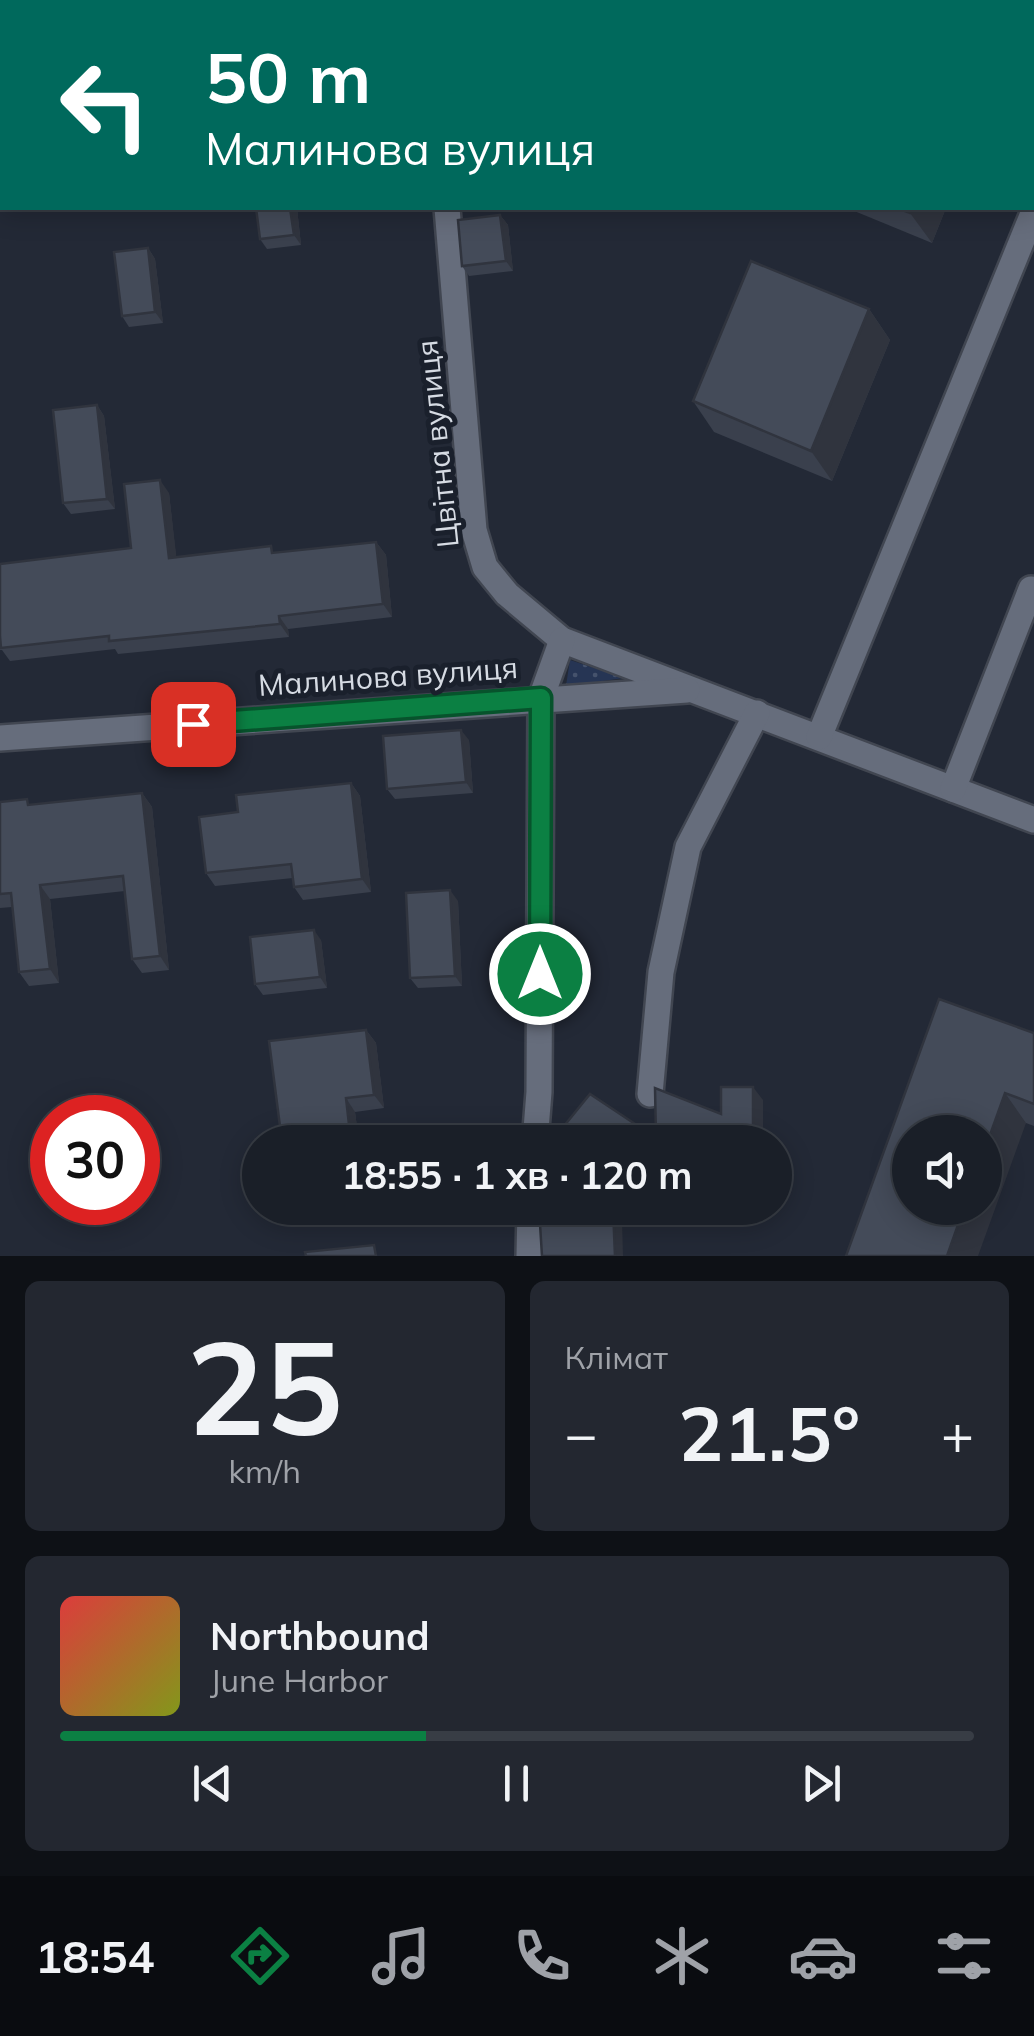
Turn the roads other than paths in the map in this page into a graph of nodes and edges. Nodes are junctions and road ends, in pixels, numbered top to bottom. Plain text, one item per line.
1 (447, 210) edge
2 (1034, 211) edge
3 (1031, 589) dead end
4 (562, 640) junction
5 (696, 689) junction
6 (541, 698) junction
7 (757, 713) junction
8 (819, 737) junction
9 (0, 738) edge
10 (953, 789) junction
11 (1034, 820) edge
12 (650, 1094) dead end
13 (537, 1125) edge
14 (530, 1225) edge
15 (529, 1256) edge

1 - 4 street, Цвітна вулиця
2 - 8 street
3 - 10 street
4 - 5 street, Цвітна вулиця
4 - 6 street
5 - 6 street, Малинова вулиця
5 - 7 street, Цвітна вулиця
6 - 9 street, Малинова вулиця
6 - 13 street
7 - 8 street, Цвітна вулиця
7 - 12 street
8 - 10 street, Цвітна вулиця
10 - 11 street, Цвітна вулиця
14 - 15 street

